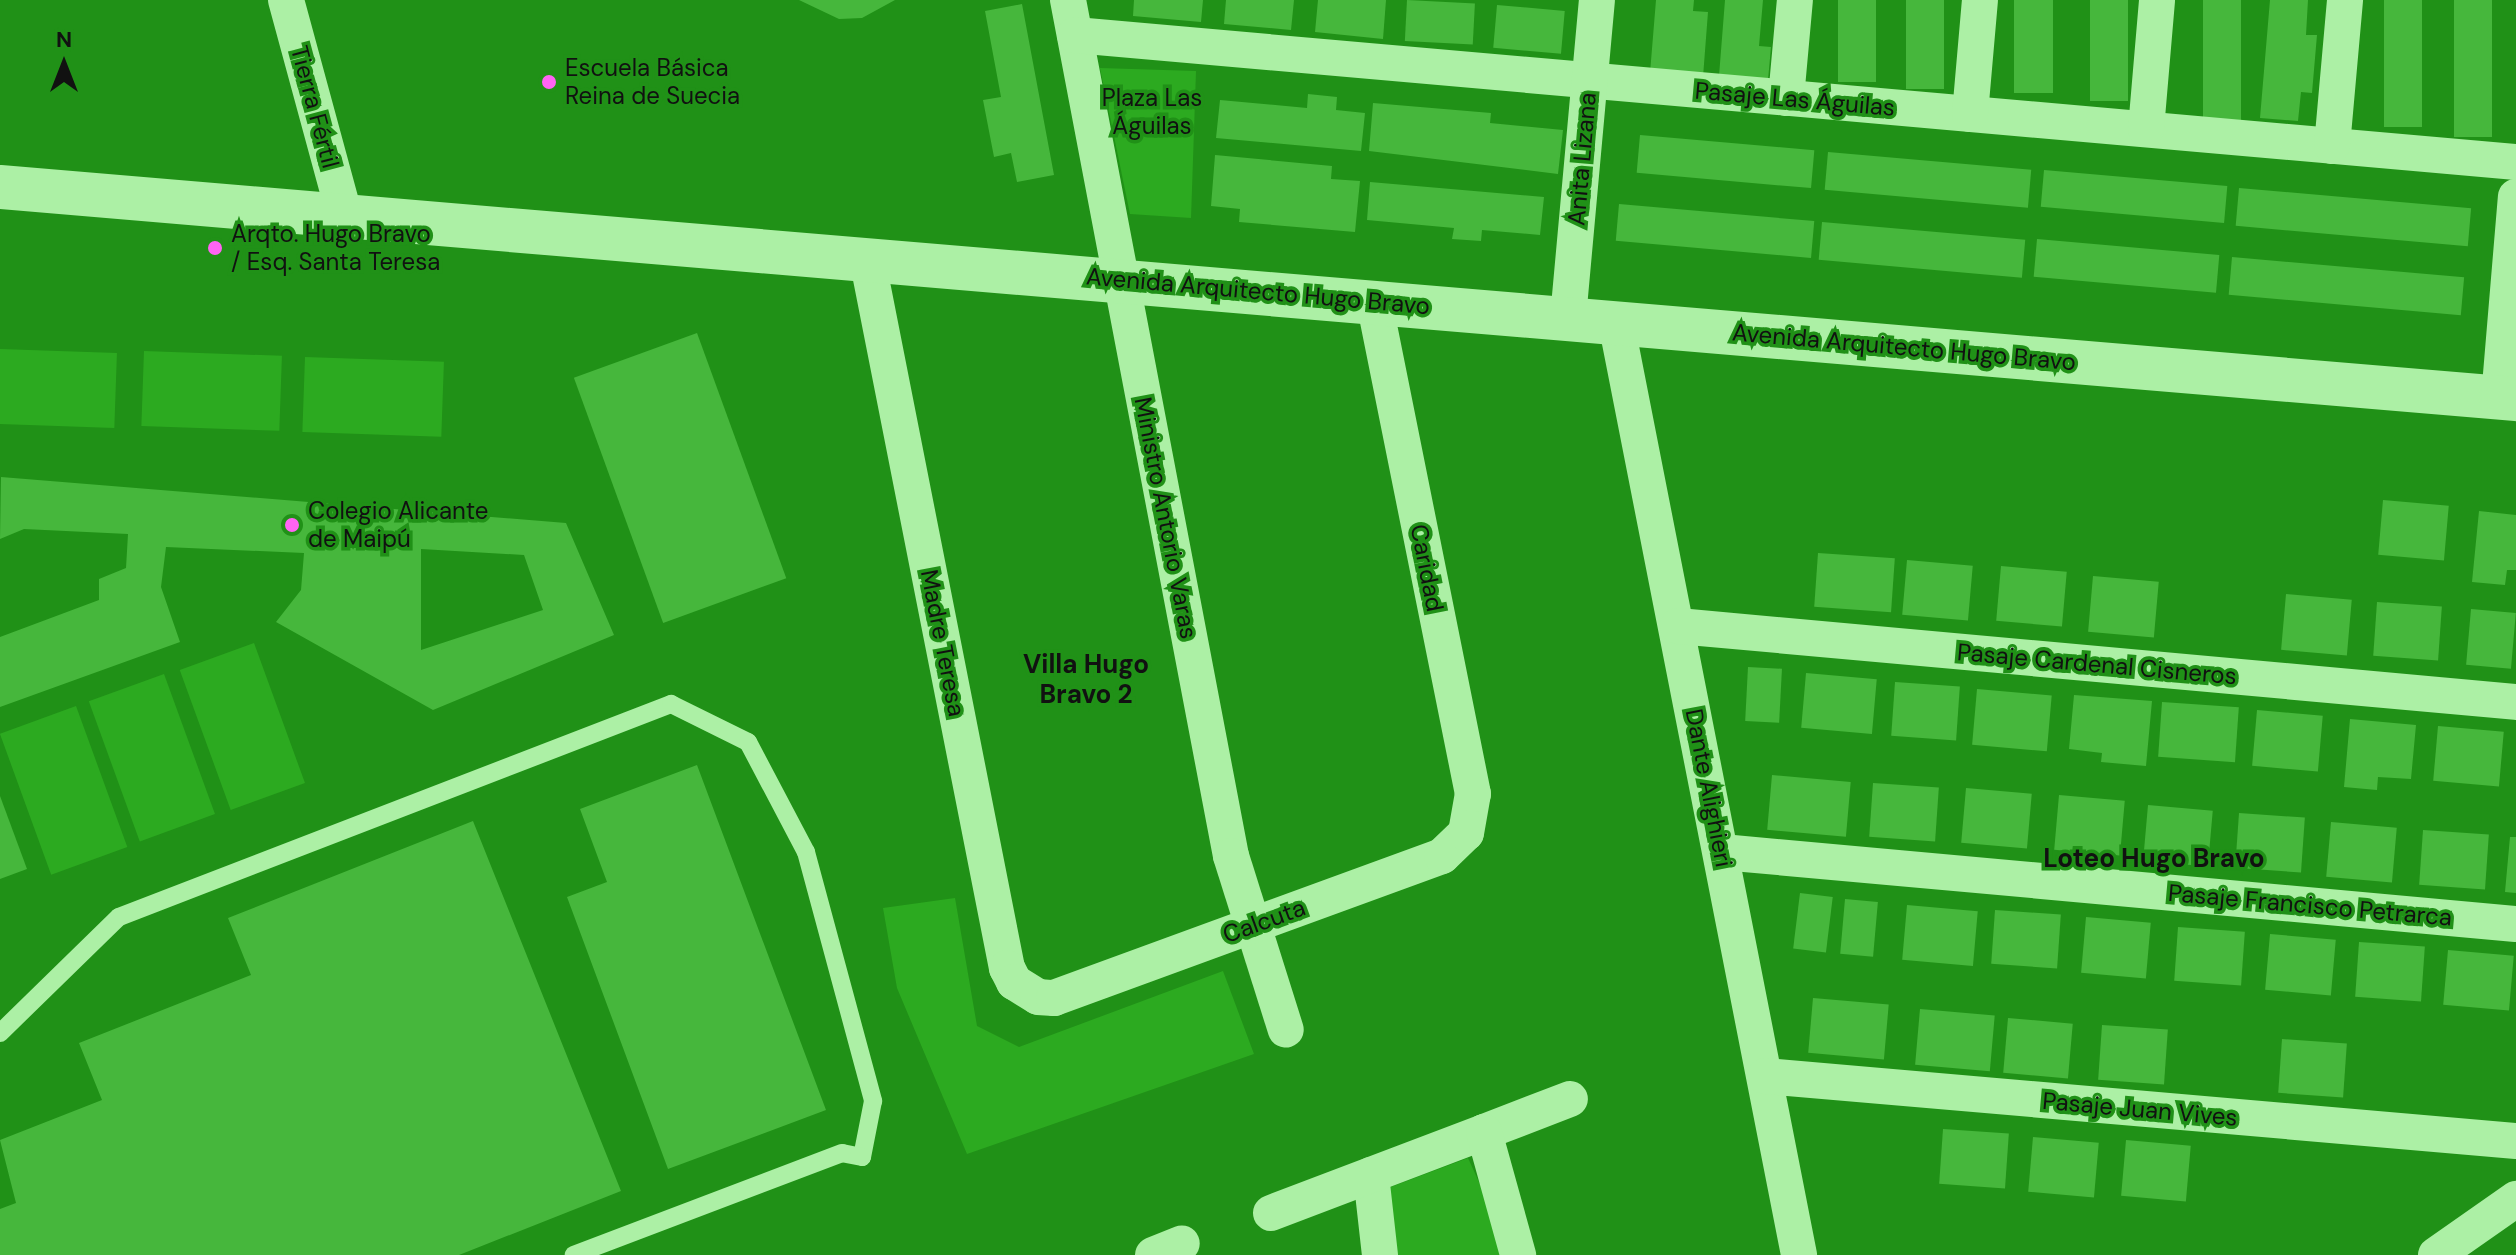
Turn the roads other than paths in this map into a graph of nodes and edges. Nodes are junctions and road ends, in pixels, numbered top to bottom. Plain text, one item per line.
1 (286, 0) edge
2 (1597, 0) edge
3 (1795, 0) edge
4 (1980, 0) edge
5 (2157, 0) edge
6 (2345, 0) edge
7 (1071, 17) edge
8 (1590, 80) junction
9 (1786, 98) junction
10 (1970, 114) junction
11 (2146, 129) junction
12 (2332, 146) junction
13 (2516, 162) edge
14 (0, 187) edge
15 (2516, 197) edge
16 (344, 213) junction
17 (867, 258) junction
18 (1121, 280) junction
19 (1374, 301) junction
20 (1568, 318) junction
21 (1616, 322) junction
22 (2508, 398) edge
23 (1678, 626) junction
24 (2516, 702) edge
25 (1466, 833) joint
26 (1722, 852) junction
27 (2516, 924) edge
28 (1250, 927) junction
29 (1054, 998) joint
30 (1286, 1030) dead end
31 (0, 1033) edge
32 (1765, 1076) junction
33 (1570, 1099) dead end
34 (1484, 1132) junction
35 (2516, 1141) edge
36 (1371, 1175) junction
37 (2516, 1199) edge
38 (1271, 1213) dead end
39 (574, 1255) edge
40 (1380, 1255) edge
41 (1518, 1255) edge
42 (1799, 1255) edge
43 (2436, 1255) edge

1 - 16 street, Tierra Fértil
2 - 8 street, Anita Lizana
3 - 9 street
4 - 10 street
5 - 11 street
6 - 12 street
7 - 8 street, Pasaje Las Águilas
7 - 18 street, Ministro Antorio Varas
8 - 9 street, Pasaje Las Águilas
8 - 20 street, Anita Lizana
9 - 10 street, Pasaje Las Águilas
10 - 11 street, Pasaje Las Águilas
11 - 12 street, Pasaje Las Águilas
12 - 13 street, Pasaje Las Águilas
14 - 16 street, Avenida Arquitecto Hugo Bravo
15 - 22 street
16 - 17 street, Avenida Arquitecto Hugo Bravo
17 - 18 street, Avenida Arquitecto Hugo Bravo
17 - 29 street, Madre Teresa
18 - 19 street, Avenida Arquitecto Hugo Bravo
18 - 28 street, Ministro Antorio Varas
19 - 20 street, Avenida Arquitecto Hugo Bravo
19 - 25 street, Caridad
20 - 21 street, Avenida Arquitecto Hugo Bravo
21 - 22 street, Avenida Arquitecto Hugo Bravo
21 - 23 street, Dante Alighieri
23 - 24 street, Pasaje Cardenal Cisneros
23 - 26 street, Dante Alighieri
25 - 28 street, Calcuta
26 - 27 street, Pasaje Francisco Petrarca
26 - 32 street, Dante Alighieri
28 - 29 street, Calcuta
28 - 30 street, Ministro Antorio Varas
31 - 39 lane
32 - 35 street, Pasaje Juan Vives
32 - 42 street, Dante Alighieri
33 - 34 street
34 - 36 street
34 - 41 street
36 - 38 street
36 - 40 street
37 - 43 street

